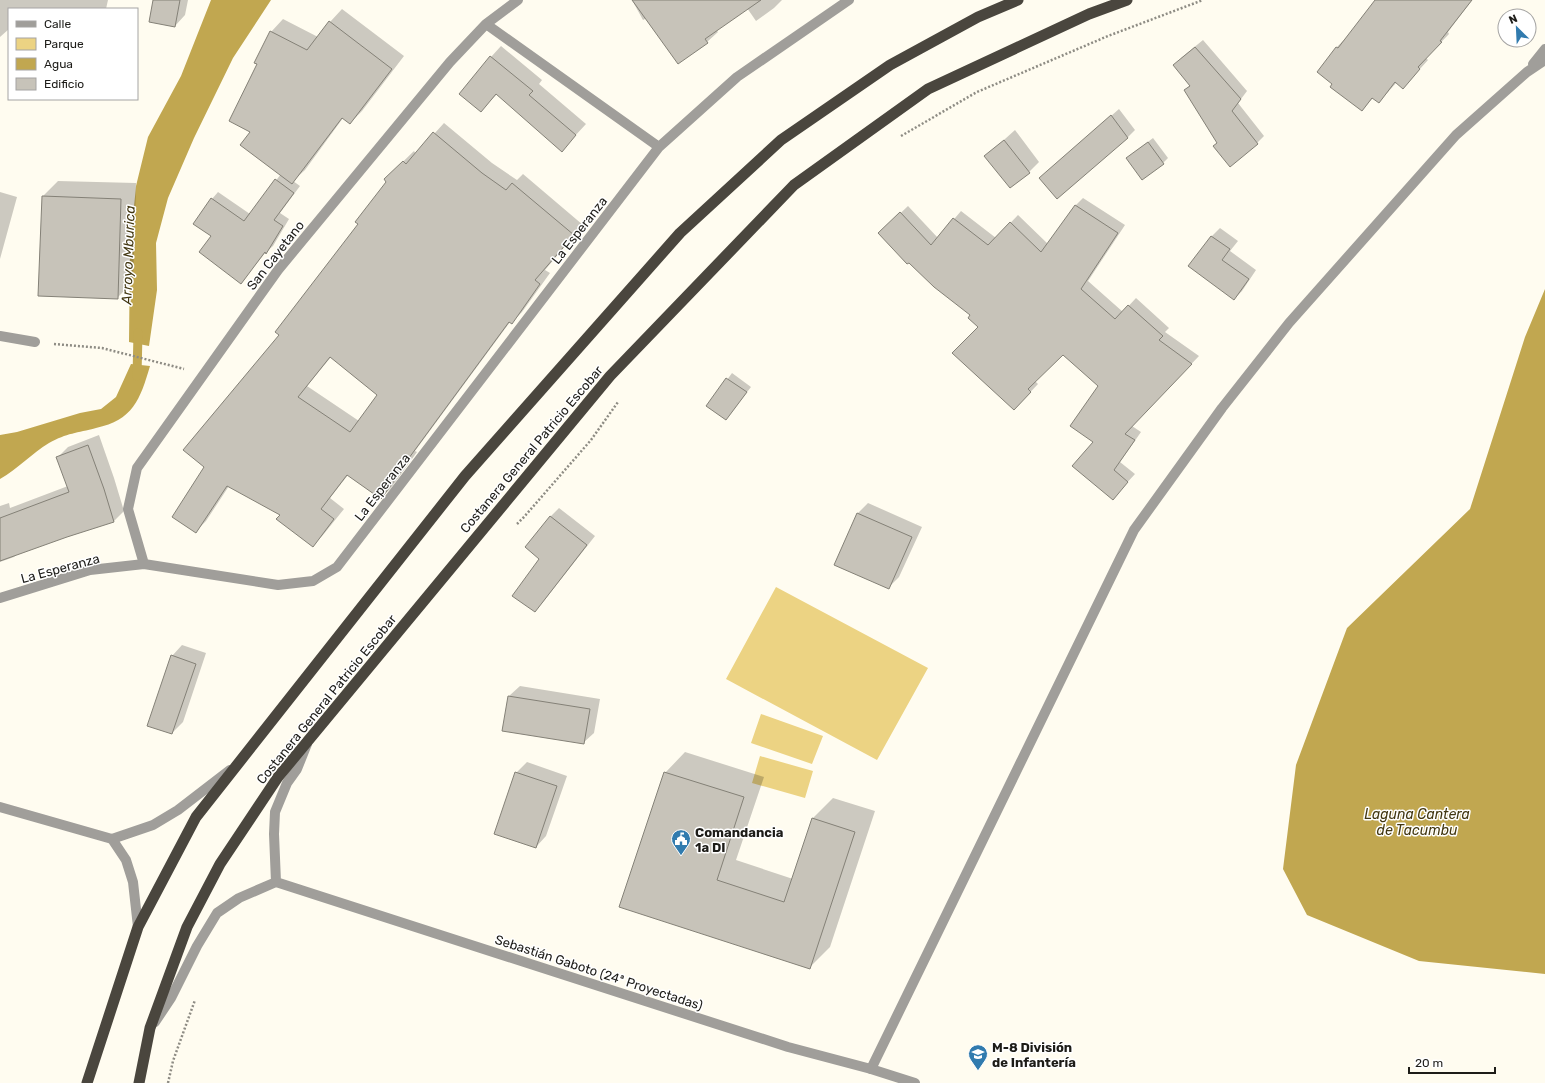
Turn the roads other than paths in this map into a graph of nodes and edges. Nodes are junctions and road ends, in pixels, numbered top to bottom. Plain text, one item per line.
1 (518, 0) edge
2 (849, 0) edge
3 (1018, 0) edge
4 (1127, 0) edge
5 (486, 24) junction
6 (1545, 49) edge
7 (1545, 60) edge
8 (1527, 72) junction
9 (659, 147) junction
10 (0, 336) edge
11 (35, 342) road end
12 (144, 564) junction
13 (0, 598) edge
14 (309, 740) junction
15 (238, 763) junction
16 (0, 807) edge
17 (112, 839) junction
18 (276, 882) junction
19 (138, 927) junction
20 (150, 1028) junction
21 (871, 1069) junction
22 (87, 1083) edge
23 (139, 1083) edge
24 (915, 1083) edge

1 - 5 street, San Cayetano
2 - 9 street, La Esperanza
3 - 15 highway
4 - 14 highway, Costanera General Patricio Escobar
5 - 9 street
5 - 12 street, San Cayetano
6 - 8 street
7 - 8 street
8 - 21 street
9 - 12 street, La Esperanza
10 - 11 street
12 - 13 street, La Esperanza
14 - 18 street
14 - 20 highway, Costanera General Patricio Escobar
15 - 17 street
15 - 19 highway
16 - 17 street
17 - 19 street
18 - 20 street
18 - 21 street, Sebastián Gaboto (24ª Proyectadas)
19 - 22 highway
20 - 23 highway, Costanera General Patricio Escobar
21 - 24 street, Sebastián Gaboto (24ª Proyectadas)

